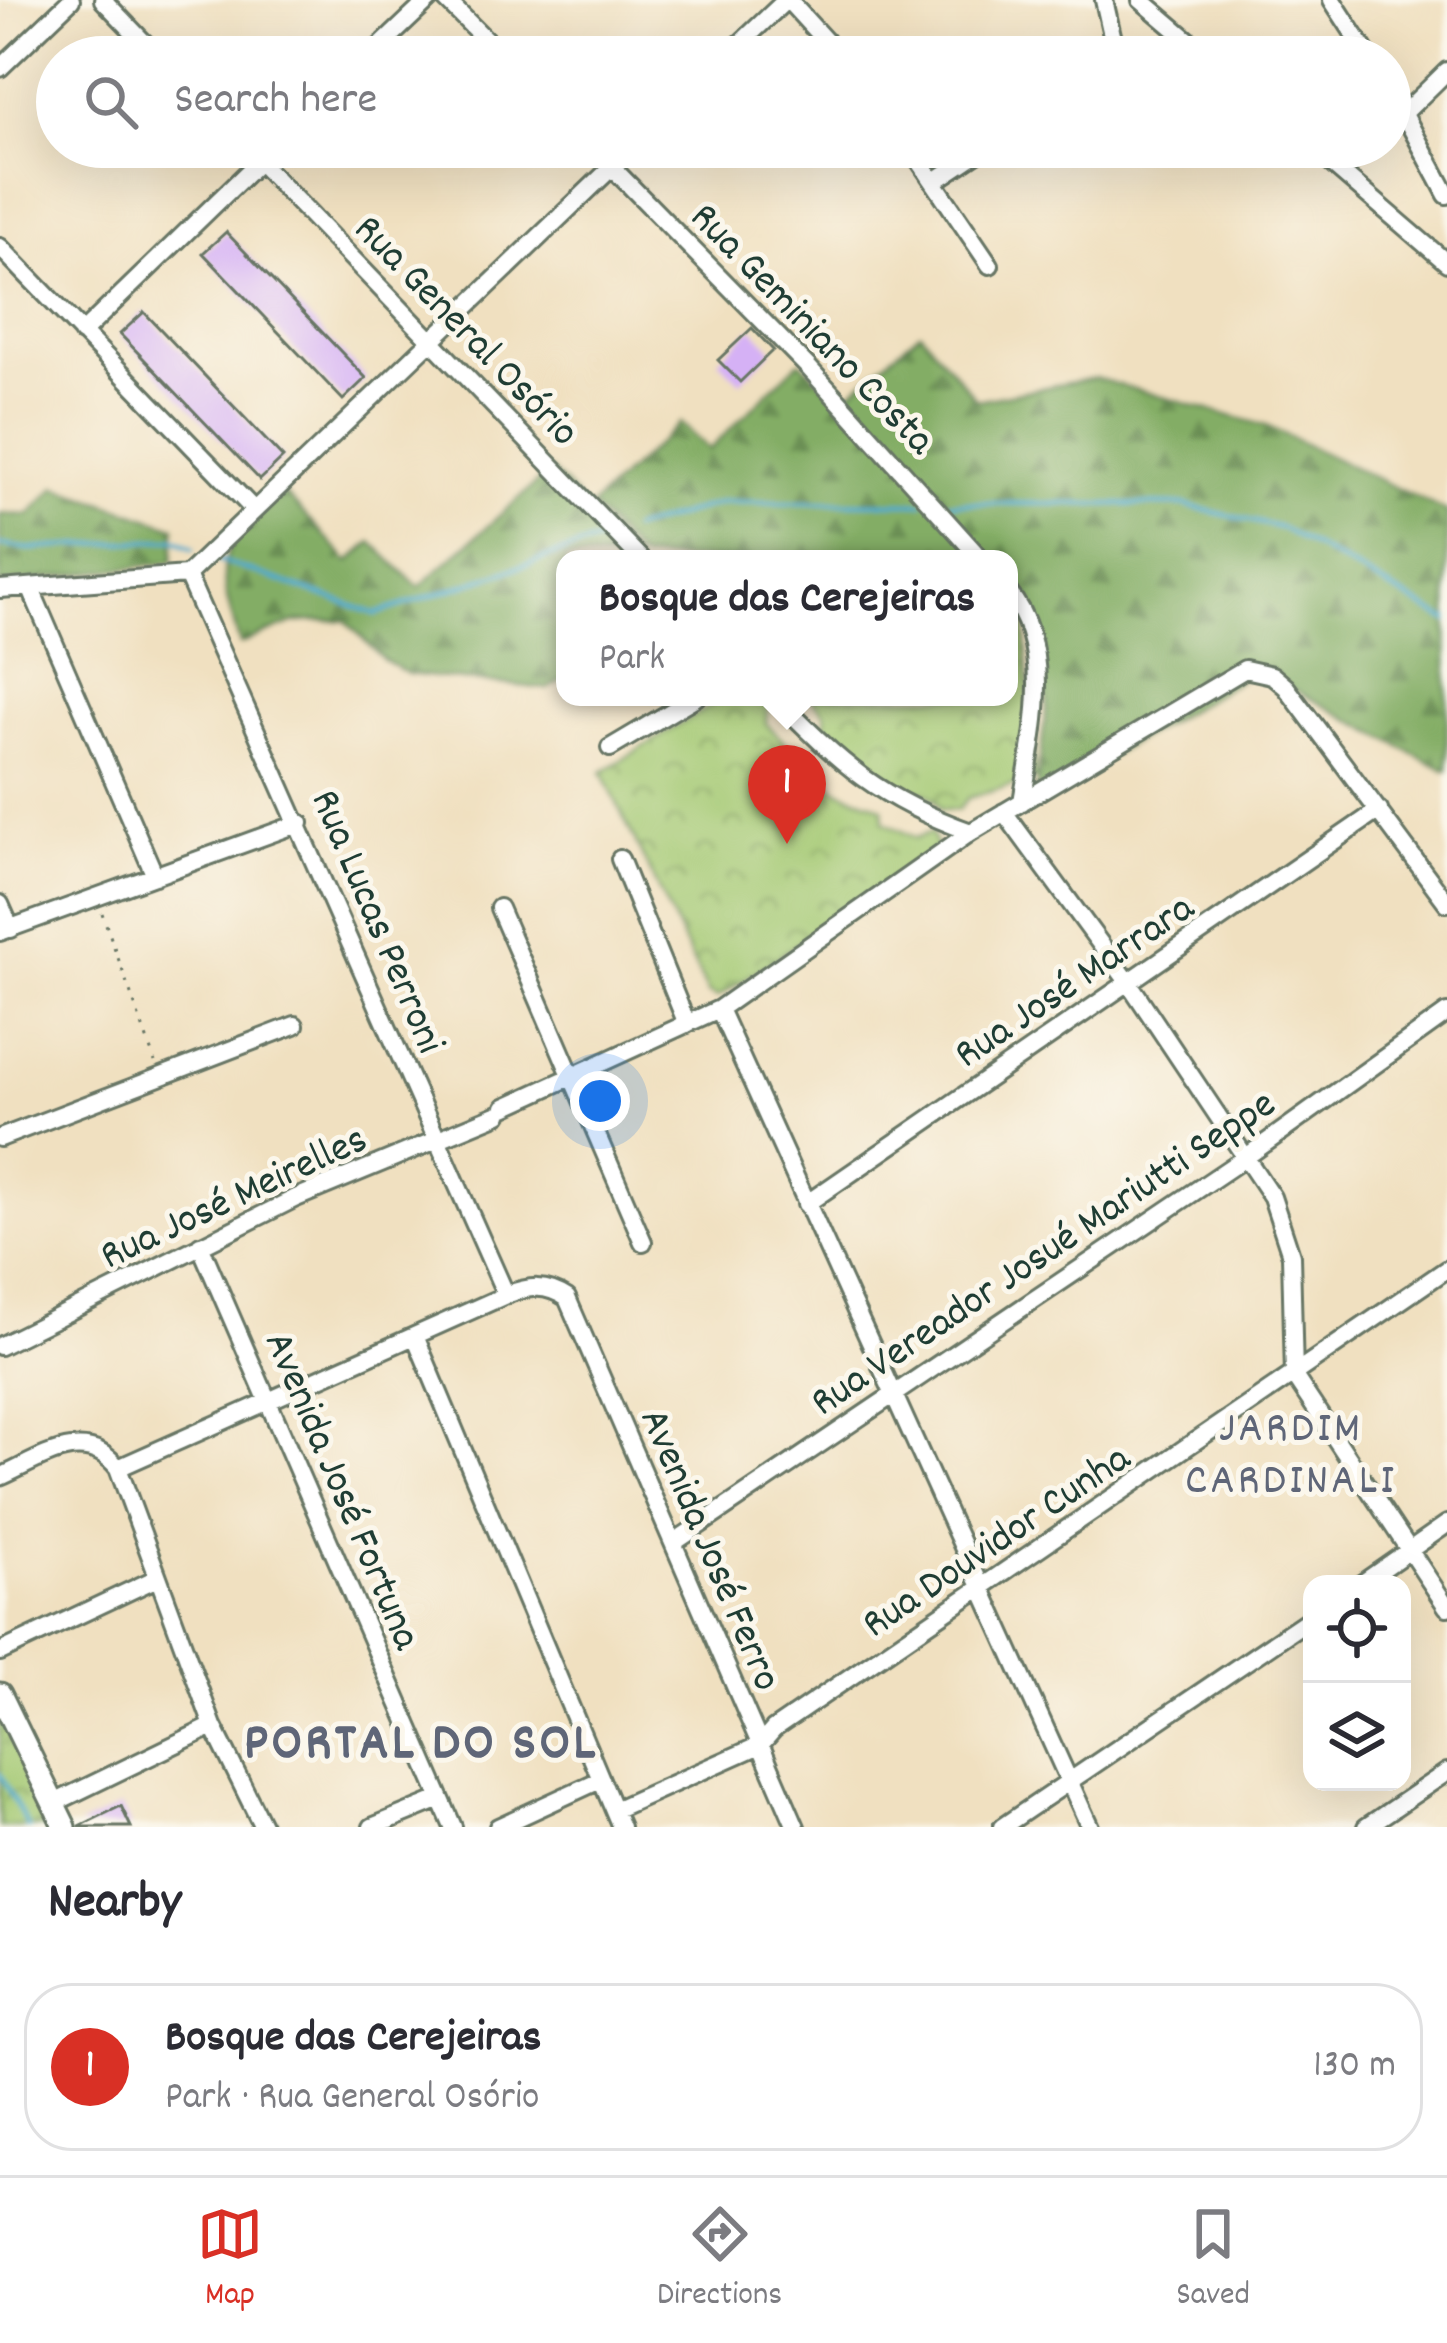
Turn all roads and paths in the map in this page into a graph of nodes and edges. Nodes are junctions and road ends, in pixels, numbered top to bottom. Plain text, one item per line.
1 (71, 0) edge
2 (103, 0) edge
3 (430, 0) edge
4 (446, 0) edge
5 (787, 0) edge
6 (1104, 0) edge
7 (1141, 0) edge
8 (1332, 0) edge
9 (138, 36) edge
10 (391, 36) edge
11 (482, 36) edge
12 (748, 36) edge
13 (820, 36) edge
14 (1112, 36) edge
15 (1183, 36) edge
16 (1356, 36) edge
17 (0, 68) edge
18 (1447, 71) edge
19 (1411, 106) edge
20 (1411, 124) edge
21 (253, 168) edge
22 (265, 168) edge
23 (611, 168) edge
24 (613, 168) edge
25 (925, 168) edge
26 (955, 168) edge
27 (1337, 168) edge
28 (935, 182) junction
29 (1447, 195) edge
30 (0, 248) edge
31 (1447, 262) edge
32 (990, 266) dead end
33 (82, 333) junction
34 (430, 342) junction
35 (252, 508) junction
36 (632, 550) edge
37 (973, 550) edge
38 (188, 575) junction
39 (30, 587) junction
40 (0, 589) edge
41 (1018, 604) edge
42 (681, 706) edge
43 (784, 706) edge
44 (610, 748) dead end
45 (1022, 802) junction
46 (1379, 811) junction
47 (1004, 812) junction
48 (300, 824) junction
49 (971, 832) junction
50 (620, 859) dead end
51 (155, 876) junction
52 (98, 900) junction
53 (1447, 903) edge
54 (0, 904) edge
55 (499, 908) dead end
56 (5, 931) edge
57 (1129, 983) junction
58 (719, 1009) junction
59 (1447, 1013) edge
60 (296, 1024) dead end
61 (687, 1024) junction
62 (571, 1075) junction
63 (161, 1077) junction
64 (0, 1138) edge
65 (436, 1139) junction
66 (1246, 1157) junction
67 (806, 1204) junction
68 (643, 1242) dead end
69 (200, 1245) junction
70 (1447, 1269) edge
71 (506, 1295) junction
72 (415, 1336) junction
73 (0, 1346) edge
74 (1294, 1376) junction
75 (892, 1394) junction
76 (269, 1399) junction
77 (118, 1468) junction
78 (0, 1477) edge
79 (1447, 1524) edge
80 (673, 1543) junction
81 (1408, 1552) junction
82 (1374, 1575) edge
83 (155, 1579) junction
84 (986, 1589) junction
85 (1447, 1607) edge
86 (1303, 1623) edge
87 (0, 1652) edge
88 (0, 1694) edge
89 (213, 1726) junction
90 (760, 1745) junction
91 (1447, 1772) edge
92 (600, 1780) junction
93 (1070, 1782) junction
94 (440, 1799) junction
95 (52, 1804) junction
96 (617, 1819) edge
97 (65, 1827) edge
98 (263, 1827) edge
99 (372, 1827) edge
100 (453, 1827) edge
101 (498, 1827) edge
102 (796, 1827) edge
103 (1002, 1827) edge
104 (1090, 1827) edge
105 (1366, 1827) edge

1 - 17 street
2 - 9 street
3 - 10 street
4 - 11 street
5 - 12 street
5 - 13 street
6 - 14 street
7 - 15 street
8 - 16 street
18 - 19 street
20 - 29 street
21 - 33 street
22 - 34 street, Rua General Osório
23 - 34 street
24 - 37 street, Rua Geminiano Costa
25 - 28 street
26 - 28 street
27 - 31 street
28 - 32 street
30 - 33 street
33 - 35 street
34 - 35 street
34 - 36 street, Rua General Osório
35 - 38 street
38 - 39 street
38 - 48 street, Rua Lucas Perroni
39 - 40 street
39 - 51 street
41 - 45 street
42 - 44 street
43 - 49 street
45 - 46 street, Rua José Meirelles
45 - 47 street, Rua José Meirelles
46 - 53 street
46 - 57 street, Rua José Marrara
47 - 49 street, Rua José Meirelles
47 - 57 street
48 - 51 street
48 - 65 street, Rua Lucas Perroni
49 - 58 street, Rua José Meirelles
50 - 61 street
51 - 52 street
52 - 56 street
52 - 63 path
54 - 56 street
55 - 62 street
57 - 66 street
57 - 67 street, Rua José Marrara
58 - 61 street, Rua José Meirelles
58 - 67 street
59 - 66 street, Rua Vereador Josué Mariutti Seppe
60 - 63 street
61 - 62 street, Rua José Meirelles
62 - 65 street, Rua José Meirelles
62 - 68 street
63 - 64 street
65 - 69 street, Rua José Meirelles
65 - 71 street, Rua Lucas Perroni
66 - 74 street
66 - 75 street, Rua Vereador Josué Mariutti Seppe
67 - 75 street
69 - 73 street, Rua José Meirelles
69 - 76 street, Avenida José Fortuna
70 - 74 street, Rua Douvidor Cunha
71 - 72 street
71 - 80 street, Avenida José Ferro
72 - 76 street
72 - 92 street
74 - 81 street
74 - 84 street, Rua Douvidor Cunha
75 - 80 street, Rua Vereador Josué Mariutti Seppe
75 - 84 street
76 - 77 street
76 - 94 street, Avenida José Fortuna
77 - 78 street
77 - 83 street
79 - 81 street
80 - 90 street, Avenida José Ferro
81 - 82 street
81 - 85 street
83 - 87 street
83 - 89 street
84 - 90 street, Rua Douvidor Cunha
84 - 93 street
86 - 93 street
88 - 95 main road
89 - 95 street
89 - 98 street
90 - 96 street, Rua Douvidor Cunha
90 - 102 street, Avenida José Ferro
91 - 105 street
92 - 96 street
92 - 101 street
93 - 103 street
93 - 104 street
94 - 99 street
94 - 100 street, Avenida José Fortuna
95 - 97 main road

